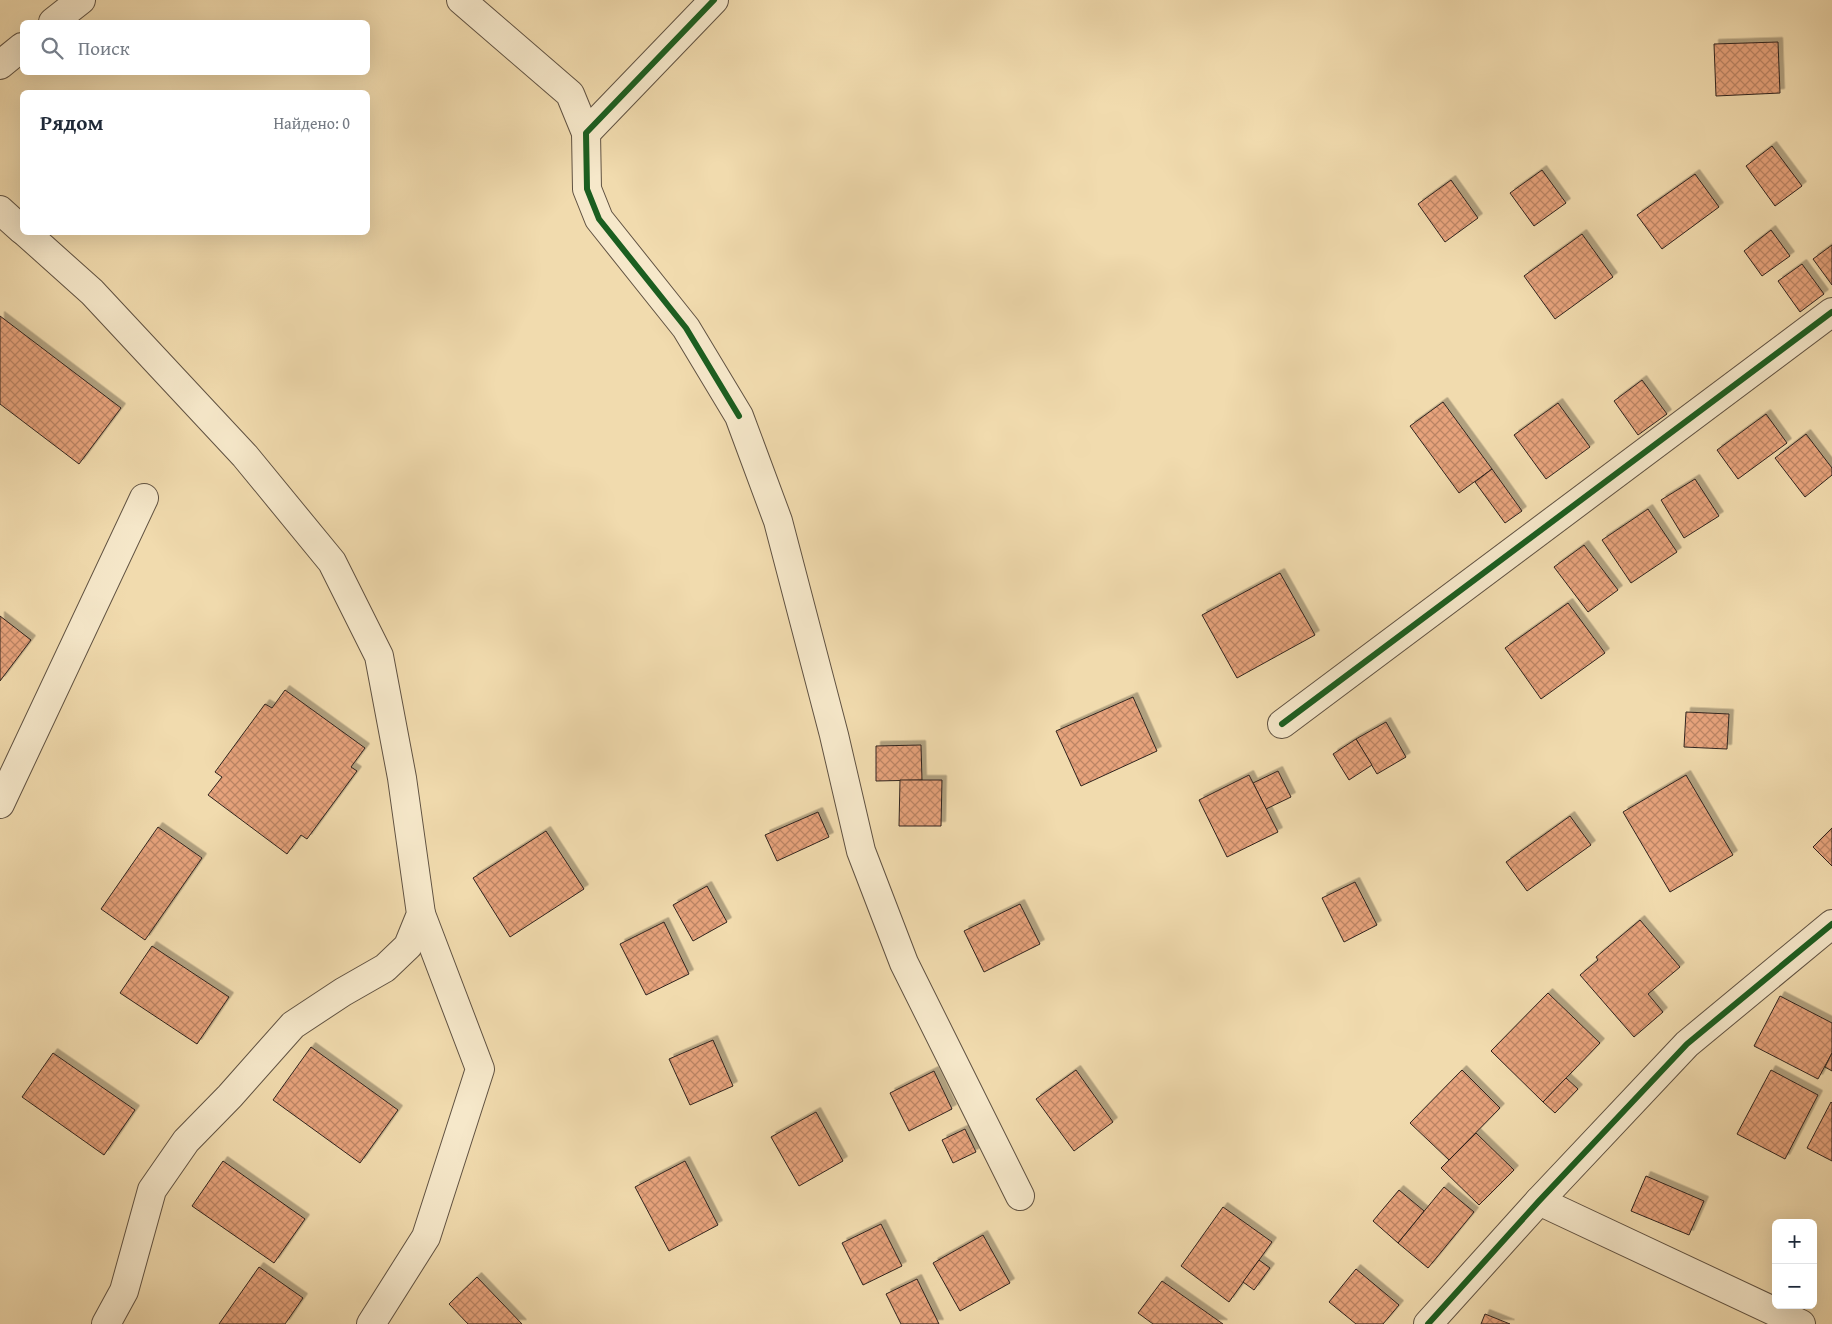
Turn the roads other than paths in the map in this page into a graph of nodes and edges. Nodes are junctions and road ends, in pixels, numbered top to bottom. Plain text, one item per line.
1 (81, 0) edge
2 (461, 0) edge
3 (714, 0) edge
4 (56, 20) edge
5 (20, 49) edge
6 (0, 65) edge
7 (586, 133) junction
8 (0, 210) edge
9 (20, 228) edge
10 (28, 235) edge
11 (1832, 312) edge
12 (144, 498) dead end
13 (1282, 724) dead end
14 (0, 804) edge
15 (421, 914) junction
16 (1832, 924) edge
17 (1020, 1196) dead end
18 (1539, 1201) junction
19 (106, 1324) edge
20 (371, 1324) edge
21 (1428, 1324) edge
22 (1801, 1324) edge

1 - 4 street
2 - 7 street
3 - 7 street
5 - 6 street
7 - 17 street
8 - 9 street
10 - 15 street
11 - 13 street
12 - 14 street
15 - 19 street
15 - 20 street
16 - 18 street
18 - 21 street
18 - 22 street

